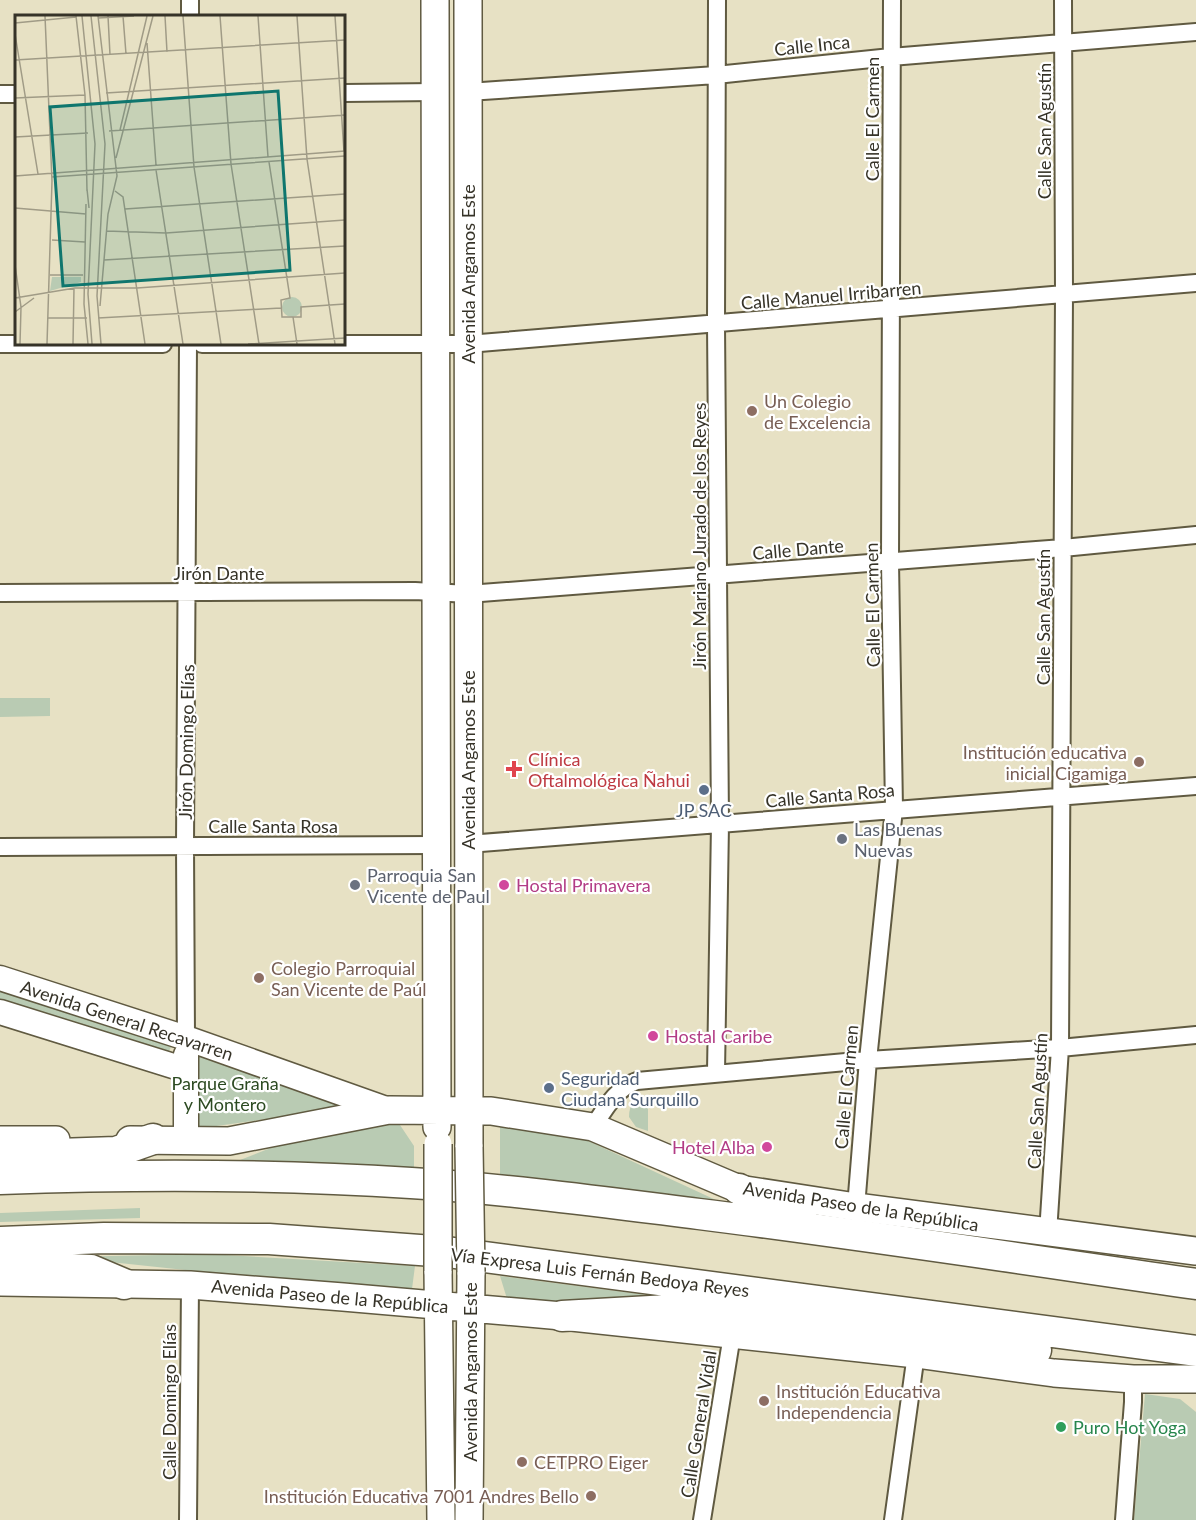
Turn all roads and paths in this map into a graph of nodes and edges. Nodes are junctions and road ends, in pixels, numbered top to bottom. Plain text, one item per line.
1 (435, 0) edge
2 (468, 0) edge
3 (717, 0) edge
4 (892, 0) edge
5 (1063, 0) edge
6 (1196, 32) edge
7 (1063, 42) junction
8 (891, 57) junction
9 (716, 75) junction
10 (436, 92) junction
11 (468, 92) junction
12 (345, 93) edge
13 (1196, 283) edge
14 (1064, 294) junction
15 (891, 309) junction
16 (717, 324) junction
17 (468, 344) junction
18 (188, 345) edge
19 (345, 345) edge
20 (437, 345) junction
21 (1196, 535) edge
22 (1063, 548) junction
23 (890, 562) junction
24 (720, 575) junction
25 (0, 593) edge
26 (187, 593) junction
27 (438, 593) junction
28 (468, 594) junction
29 (1196, 786) edge
30 (1062, 795) junction
31 (894, 809) junction
32 (720, 824) junction
33 (468, 844) junction
34 (185, 845) junction
35 (437, 846) junction
36 (0, 847) edge
37 (0, 978) edge
38 (0, 1012) edge
39 (1196, 1035) edge
40 (186, 1038) junction
41 (1060, 1048) junction
42 (868, 1060) junction
43 (186, 1070) junction
44 (716, 1072) junction
45 (468, 1076) junction
46 (389, 1110) junction
47 (437, 1110) junction
48 (468, 1110) junction
49 (565, 1121) junction
50 (592, 1127) junction
51 (0, 1140) edge
52 (153, 1140) junction
53 (186, 1140) junction
54 (0, 1156) edge
55 (0, 1179) edge
56 (739, 1189) junction
57 (856, 1207) junction
58 (1048, 1233) junction
59 (0, 1242) edge
60 (1196, 1251) edge
61 (0, 1266) edge
62 (1196, 1270) edge
63 (0, 1282) edge
64 (124, 1284) junction
65 (1196, 1284) edge
66 (190, 1285) junction
67 (438, 1306) junction
68 (471, 1308) junction
69 (562, 1316) junction
70 (732, 1335) junction
71 (1157, 1346) junction
72 (1196, 1351) edge
73 (916, 1354) junction
74 (1138, 1379) junction
75 (1196, 1379) edge
76 (1196, 1399) edge
77 (188, 1520) edge
78 (441, 1520) edge
79 (469, 1520) edge
80 (702, 1520) edge
81 (893, 1520) edge
82 (1124, 1520) edge

1 - 10 main road, Avenida Angamos Este
2 - 11 main road, Avenida Angamos Este
3 - 9 street, Jirón Mariano Jurado de los Reyes
4 - 8 street, Calle El Carmen
5 - 7 street, Calle San Agustín
6 - 7 street, Calle Inca
7 - 8 street, Calle Inca
7 - 14 street, Calle San Agustín
8 - 9 street, Calle Inca
8 - 15 street, Calle El Carmen
9 - 11 street, Calle Inca
9 - 16 street, Jirón Mariano Jurado de los Reyes
10 - 12 street
10 - 20 main road, Avenida Angamos Este
11 - 17 main road, Avenida Angamos Este
13 - 14 street, Calle Manuel Irribarren
14 - 15 street, Calle Manuel Irribarren
14 - 22 street, Calle San Agustín
15 - 16 street, Calle Manuel Irribarren
15 - 23 street, Calle El Carmen
16 - 17 street, Calle Manuel Irribarren
16 - 24 street, Jirón Mariano Jurado de los Reyes
17 - 20 street, Calle Manuel Irribarren
17 - 28 main road, Avenida Angamos Este
18 - 26 street, Jirón Domingo Elías
19 - 20 street, Calle Manuel Irribarren
20 - 27 main road, Avenida Angamos Este
21 - 22 street, Calle Dante
22 - 23 street, Calle Dante
22 - 30 street, Calle San Agustín
23 - 24 street, Calle Dante
23 - 31 street, Calle El Carmen
24 - 28 street, Calle Dante
24 - 32 street, Jirón Mariano Jurado de los Reyes
25 - 26 street, Jirón Dante
26 - 27 street, Jirón Dante
26 - 34 street, Jirón Domingo Elías
27 - 28 street, Calle Dante
27 - 35 main road, Avenida Angamos Este
28 - 33 main road, Avenida Angamos Este
29 - 30 street, Calle Santa Rosa
30 - 31 street, Calle Santa Rosa
30 - 41 street, Calle San Agustín
31 - 32 street, Calle Santa Rosa
31 - 42 street, Calle El Carmen
32 - 33 street, Calle Santa Rosa
32 - 44 street, Jirón Mariano Jurado de los Reyes
33 - 45 main road, Avenida Angamos Este
34 - 35 street, Calle Santa Rosa
34 - 36 street, Calle Santa Rosa
34 - 40 street, Jirón Domingo Elías
35 - 47 main road, Avenida Angamos Este
37 - 40 street, Avenida General Recavarren
38 - 43 street, Avenida General Recavarren
39 - 41 street
40 - 43 street, Jirón Domingo Elías
40 - 46 street, Avenida General Recavarren
41 - 42 street
41 - 58 street, Calle San Agustín
42 - 44 street
42 - 57 street, Calle El Carmen
43 - 53 street, Jirón Domingo Elías
44 - 50 street
45 - 48 main road, Avenida Angamos Este
45 - 49 main road
46 - 47 main road, Avenida Paseo de la República
46 - 53 main road, Avenida Paseo de la República
47 - 48 main road, Avenida Paseo de la República
47 - 67 main road, Avenida Angamos Este, bridge
48 - 49 main road, Avenida Paseo de la República
48 - 68 main road, Avenida Angamos Este, bridge
49 - 50 main road, Avenida Paseo de la República
50 - 56 main road, Avenida Paseo de la República
51 - 52 main road, Avenida Paseo de la República
52 - 53 main road, Avenida Paseo de la República
52 - 54 highway
55 - 65 highway
56 - 57 main road, Avenida Paseo de la República
56 - 62 highway
57 - 58 main road, Avenida Paseo de la República
58 - 60 main road, Avenida Paseo de la República
59 - 71 highway, Vía Expresa Luis Fernán Bedoya Reyes
61 - 64 highway
63 - 64 main road, Avenida Paseo de la República
64 - 66 main road, Avenida Paseo de la República
66 - 67 main road, Avenida Paseo de la República
66 - 77 street, Calle Domingo Elías
67 - 68 main road, Avenida Paseo de la República
67 - 78 main road, Avenida Angamos Este
68 - 69 main road, Avenida Paseo de la República
68 - 79 main road, Avenida Angamos Este
69 - 70 main road, Avenida Paseo de la República
69 - 71 highway
70 - 73 main road, Avenida Paseo de la República
70 - 80 street, Calle General Vidal
71 - 72 highway, Vía Expresa Luis Fernán Bedoya Reyes
73 - 74 main road, Avenida Paseo de la República
73 - 81 street
74 - 75 main road, Avenida Paseo de la República
74 - 76 main road
74 - 82 street

